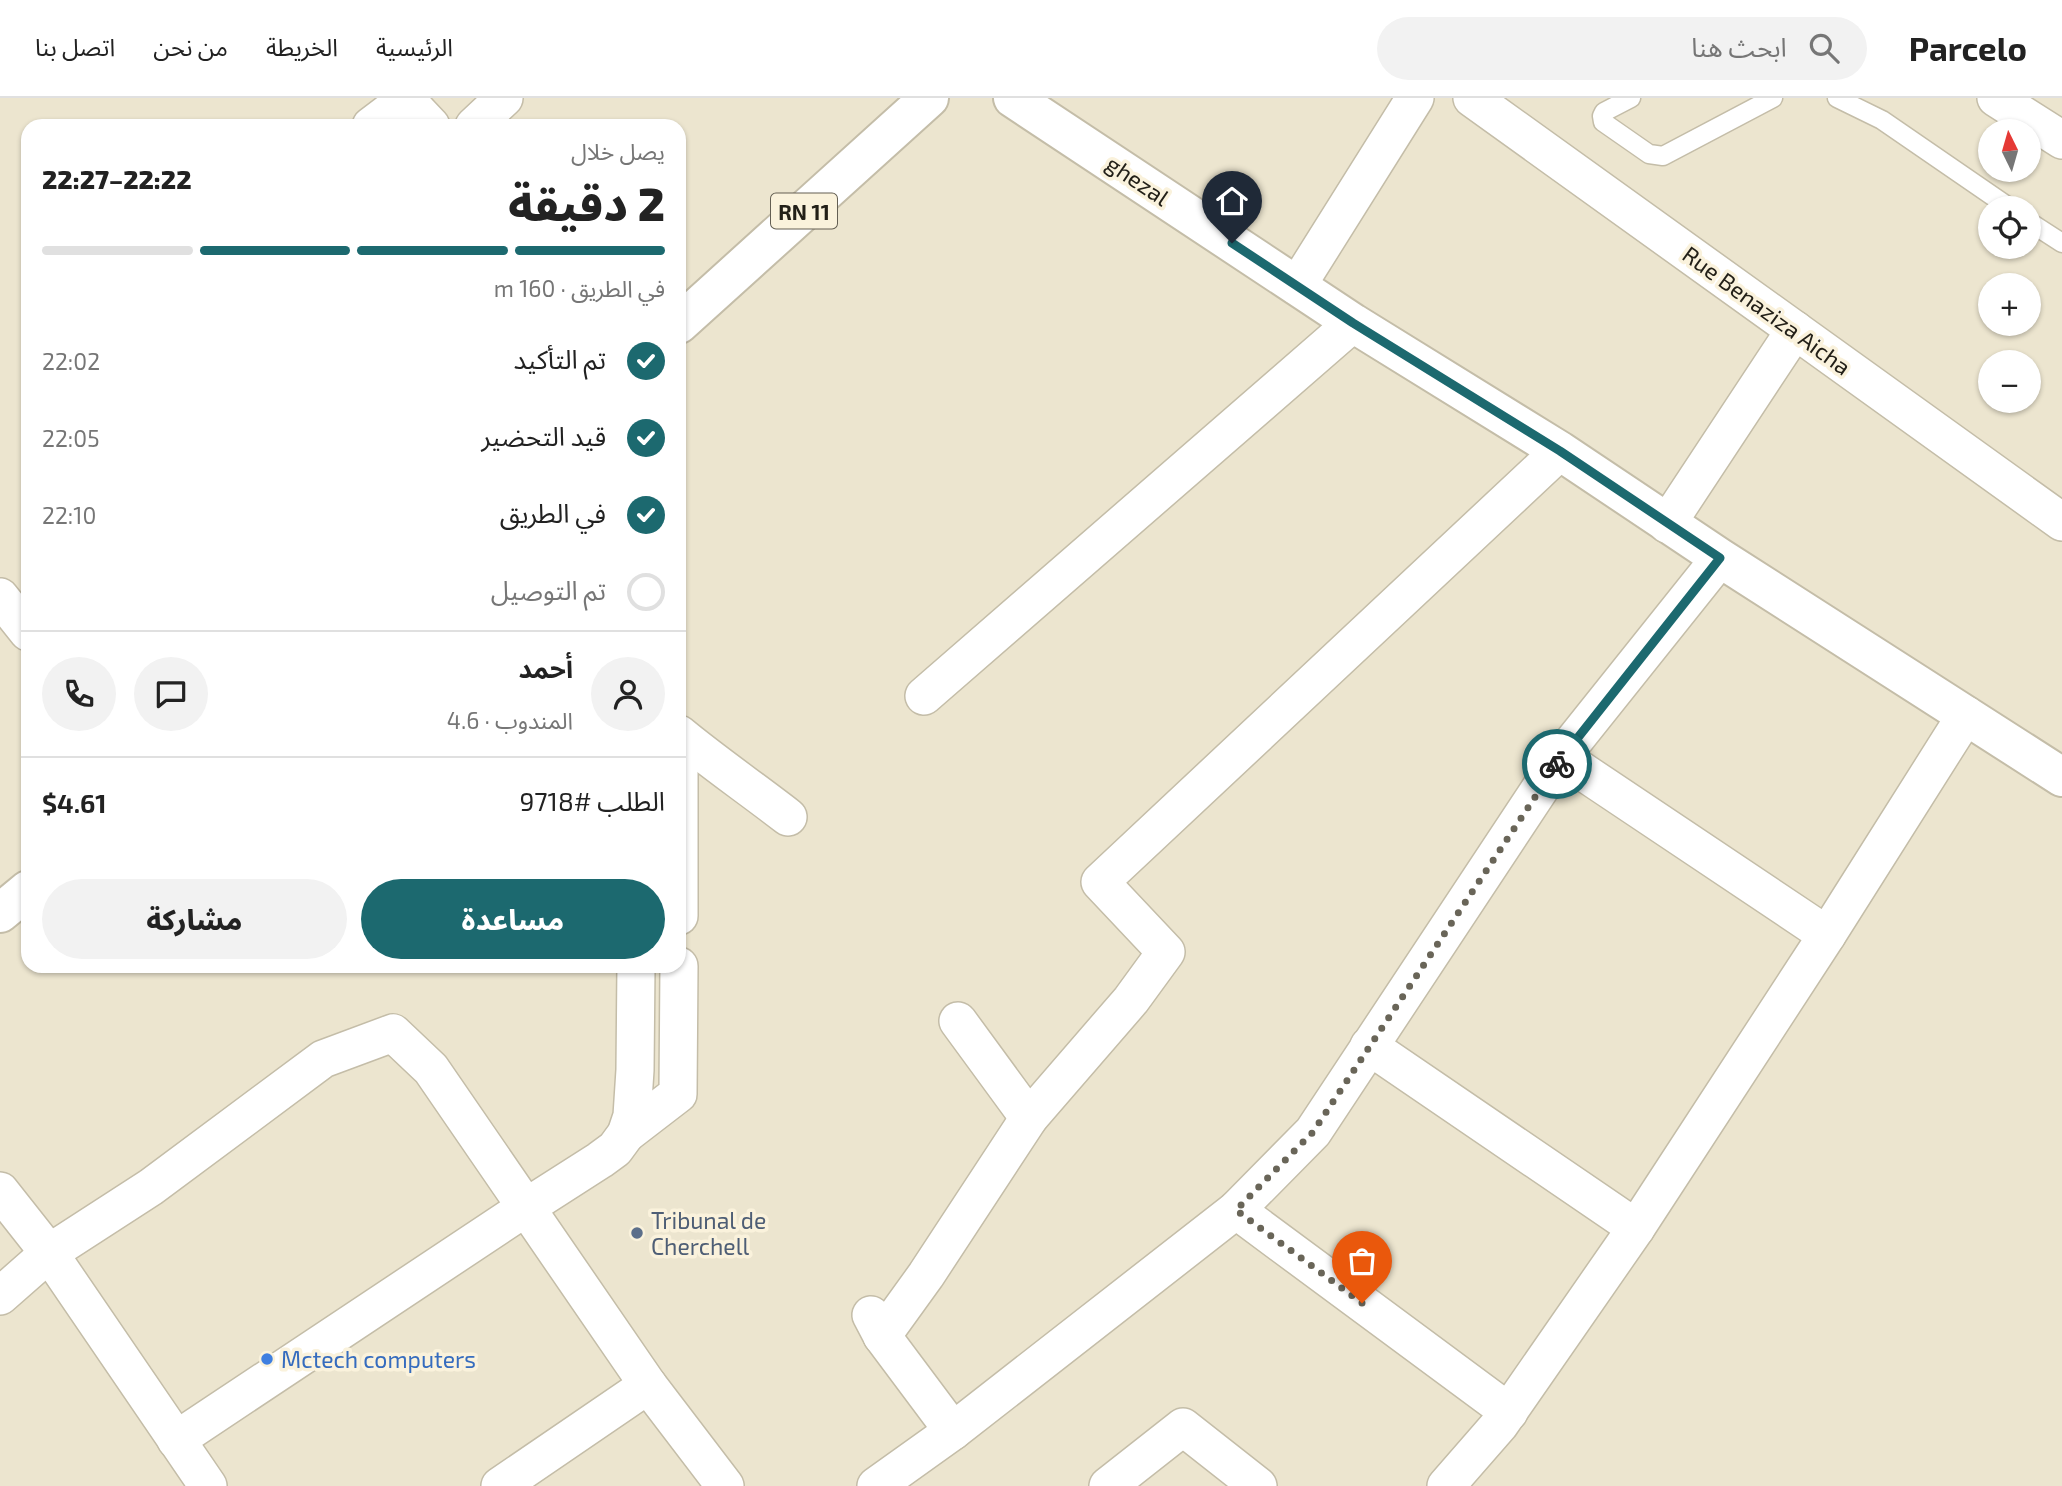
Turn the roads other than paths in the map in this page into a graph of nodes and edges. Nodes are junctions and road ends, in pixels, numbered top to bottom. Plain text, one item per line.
1 (504, 98) edge
2 (929, 98) edge
3 (1013, 98) edge
4 (1415, 98) edge
5 (1472, 98) edge
6 (1631, 98) edge
7 (1773, 98) edge
8 (1837, 98) edge
9 (1996, 98) edge
10 (380, 119) edge
11 (424, 119) edge
12 (482, 119) edge
13 (2062, 140) edge
14 (1992, 196) edge
15 (2041, 229) edge
16 (2062, 243) edge
17 (1297, 286) junction
18 (686, 318) edge
19 (1353, 323) junction
20 (1795, 330) junction
21 (1560, 451) junction
22 (2062, 522) edge
23 (1667, 524) junction
24 (1720, 558) junction
25 (0, 597) edge
26 (21, 623) edge
27 (924, 696) dead end
28 (1966, 715) junction
29 (686, 740) edge
30 (1561, 757) junction
31 (2062, 777) edge
32 (788, 817) dead end
33 (21, 896) edge
34 (0, 913) edge
35 (1827, 935) junction
36 (636, 973) edge
37 (679, 973) edge
38 (958, 1021) dead end
39 (1369, 1046) junction
40 (1029, 1118) junction
41 (626, 1134) junction
42 (0, 1191) edge
43 (525, 1208) junction
44 (1236, 1210) junction
45 (1636, 1228) junction
46 (49, 1253) junction
47 (0, 1296) edge
48 (648, 1385) junction
49 (1509, 1412) junction
50 (953, 1431) junction
51 (176, 1440) junction
52 (1478, 1450) junction
53 (208, 1486) edge
54 (500, 1486) edge
55 (725, 1486) edge
56 (876, 1486) edge
57 (1108, 1486) edge
58 (1258, 1486) edge
59 (1446, 1486) edge
60 (1473, 1486) edge

1 - 12 street
2 - 18 main road, RN 11
3 - 17 main road, ghezal
4 - 17 street
5 - 20 street, Rue Benaziza Aicha
6 - 7 lane
8 - 14 lane
9 - 13 street
10 - 11 street
15 - 16 lane
17 - 19 main road, ghezal
19 - 21 main road, ghezal
19 - 27 street
20 - 22 street, Rue Benaziza Aicha
20 - 23 street
21 - 23 main road, ghezal
21 - 40 street
23 - 24 main road, ghezal
24 - 28 main road, ghezal
24 - 30 street
25 - 26 street
28 - 31 main road, ghezal
28 - 35 street
29 - 32 street
30 - 35 street
30 - 39 street
33 - 34 main road
35 - 45 street
36 - 41 street
37 - 41 street
38 - 40 street
39 - 44 street
39 - 45 street
40 - 50 street
41 - 43 street
42 - 46 street
43 - 46 street
43 - 48 street
43 - 51 street
44 - 49 street
44 - 50 street
45 - 49 street
46 - 47 street
46 - 51 street
48 - 54 street
48 - 55 street
49 - 52 street
50 - 56 street
51 - 53 street
52 - 59 street
52 - 60 street
57 - 58 street

